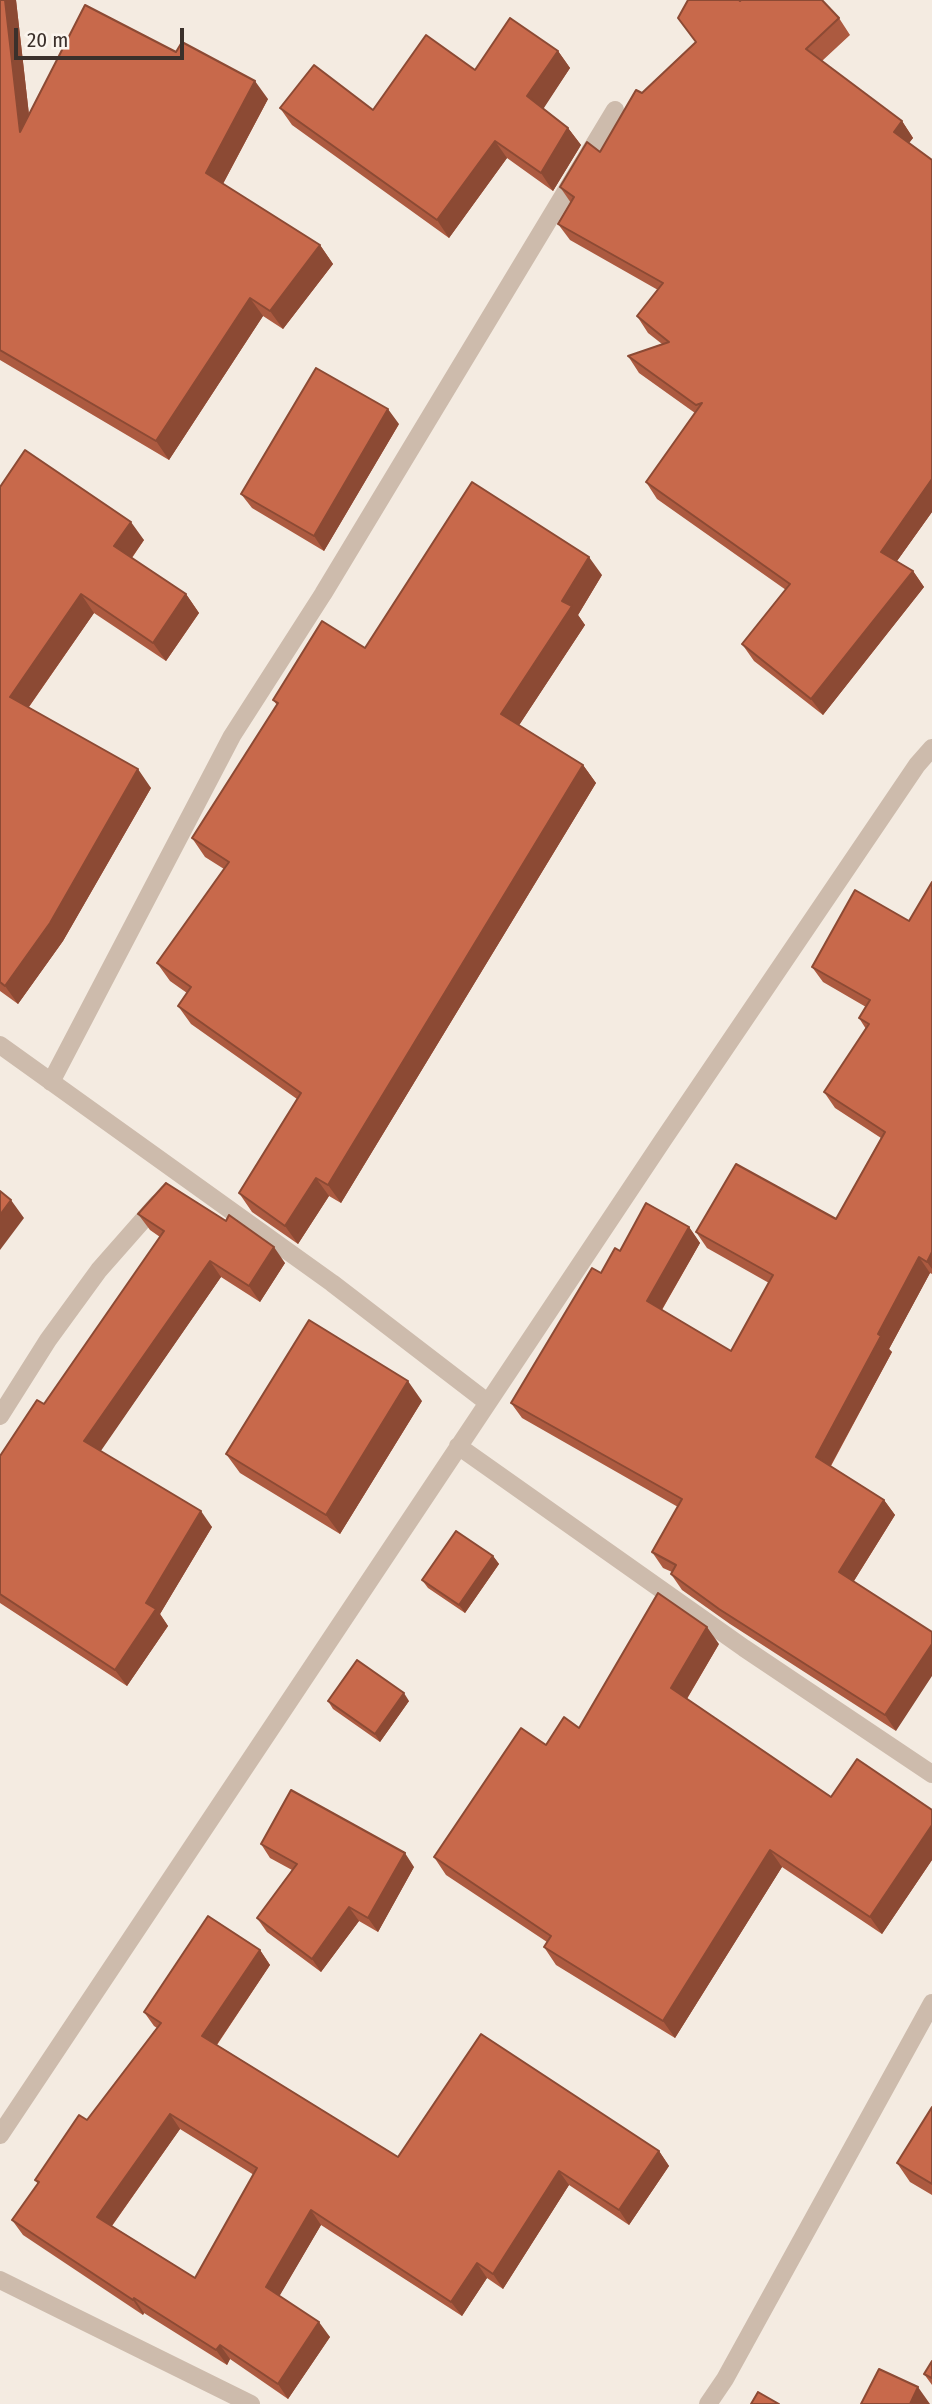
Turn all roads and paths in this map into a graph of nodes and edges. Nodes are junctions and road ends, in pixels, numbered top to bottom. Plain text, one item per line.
1 (615, 110) dead end
2 (932, 748) edge
3 (0, 1045) edge
4 (51, 1082) junction
5 (182, 1177) junction
6 (487, 1402) junction
7 (0, 1416) edge
8 (458, 1446) junction
9 (932, 1774) edge
10 (932, 2003) edge
11 (0, 2135) edge
12 (0, 2280) edge
13 (251, 2404) edge
14 (708, 2404) edge

1 - 4 street
2 - 6 street
3 - 4 street
4 - 5 street
5 - 6 street
5 - 7 street
6 - 8 street
8 - 9 street
8 - 11 street
10 - 14 street
12 - 13 street

